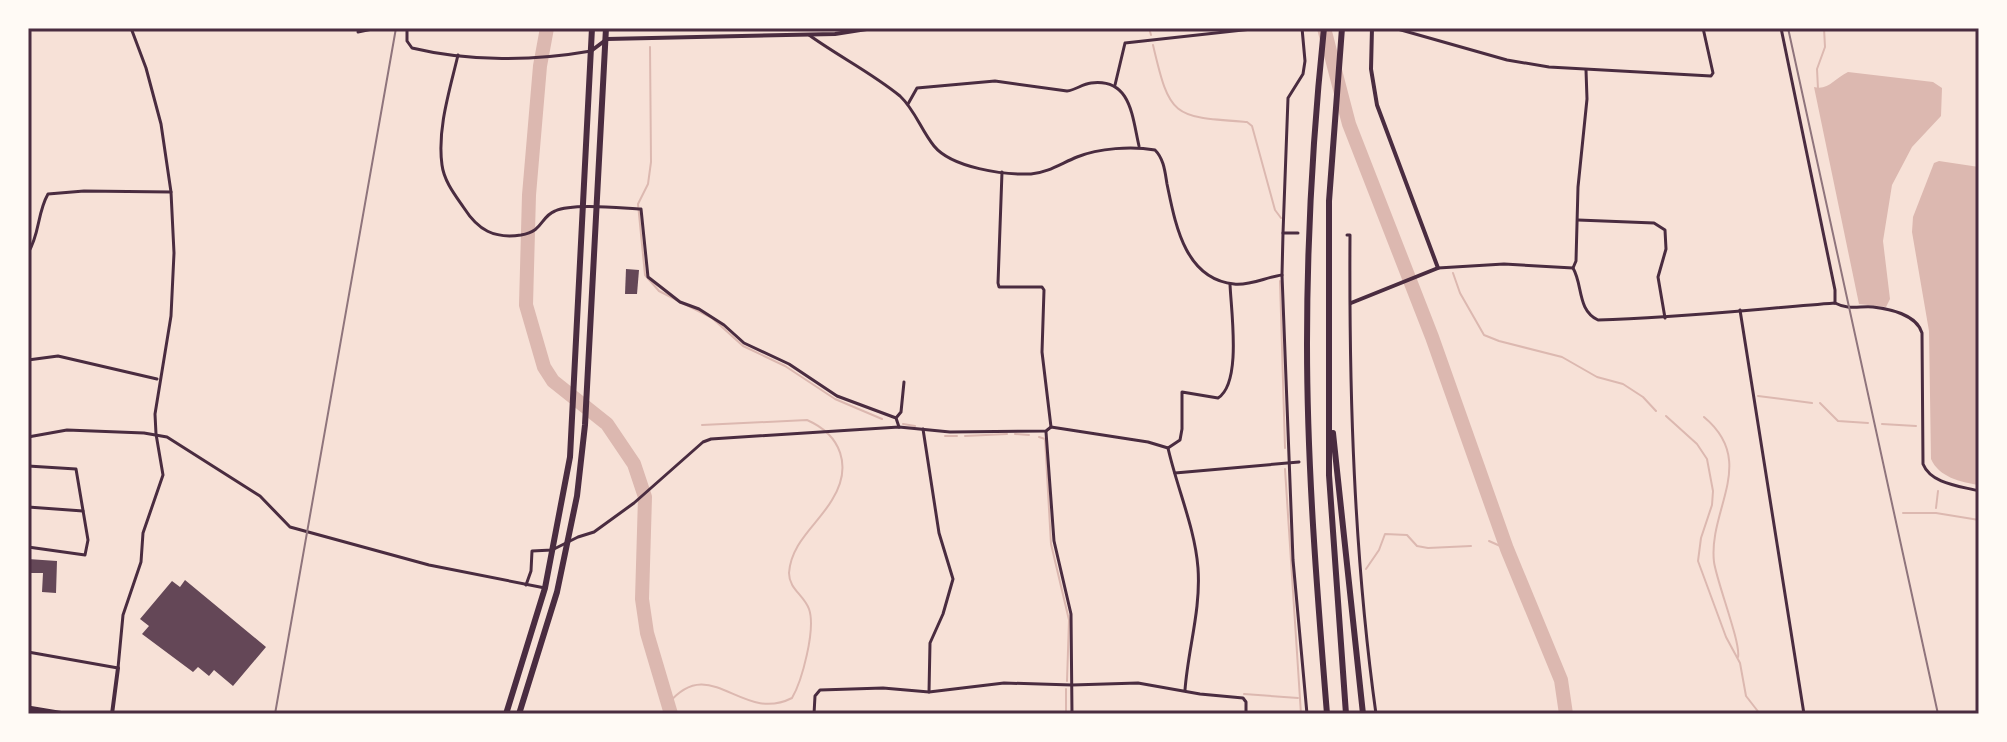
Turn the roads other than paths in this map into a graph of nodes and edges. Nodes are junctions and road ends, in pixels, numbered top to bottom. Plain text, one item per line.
1 (131, 28) edge
2 (377, 28) edge
3 (407, 28) edge
4 (592, 28) edge
5 (606, 28) edge
6 (873, 28) edge
7 (1261, 28) edge
8 (1302, 28) edge
9 (1324, 28) edge
10 (1342, 28) edge
11 (1372, 28) edge
12 (1394, 28) edge
13 (1703, 28) edge
14 (1781, 28) edge
15 (786, 31) edge
16 (358, 32) dead end
17 (809, 35) junction
18 (607, 39) junction
19 (591, 51) junction
20 (458, 55) junction
21 (1586, 70) junction
22 (1115, 85) junction
23 (908, 104) junction
24 (1139, 148) junction
25 (1002, 172) junction
26 (171, 192) junction
27 (595, 207) junction
28 (583, 208) junction
29 (1578, 220) junction
30 (1283, 233) junction
31 (1298, 233) dead end
32 (1347, 235) dead end
33 (28, 253) edge
34 (1438, 268) junction
35 (1573, 268) junction
36 (1282, 275) junction
37 (1230, 284) junction
38 (1351, 303) junction
39 (1835, 303) junction
40 (1740, 310) junction
41 (1665, 318) junction
42 (28, 360) edge
43 (159, 379) junction
44 (904, 382) dead end
45 (1329, 390) junction
46 (896, 418) junction
47 (899, 427) junction
48 (1051, 427) junction
49 (923, 429) junction
50 (1046, 431) junction
51 (156, 434) junction
52 (28, 437) edge
53 (1168, 448) junction
54 (1299, 462) dead end
55 (1288, 463) junction
56 (28, 466) edge
57 (1175, 473) junction
58 (1979, 491) edge
59 (28, 507) edge
60 (83, 511) junction
61 (568, 542) junction
62 (28, 547) edge
63 (552, 550) junction
64 (526, 585) junction
65 (545, 588) junction
66 (28, 652) edge
67 (118, 668) junction
68 (1072, 685) junction
69 (1185, 690) junction
70 (929, 692) junction
71 (28, 708) edge
72 (64, 714) edge
73 (112, 714) edge
74 (506, 714) edge
75 (519, 714) edge
76 (814, 714) edge
77 (1072, 714) edge
78 (1246, 714) edge
79 (1307, 714) edge
80 (1327, 714) edge
81 (1346, 714) edge
82 (1363, 714) edge
83 (1376, 714) edge
84 (1804, 714) edge

1 - 26 street
2 - 16 street
3 - 20 street
4 - 19 highway
5 - 18 highway
6 - 17 street
7 - 22 street
8 - 30 street
9 - 80 highway
10 - 45 highway
11 - 34 street
12 - 21 street
13 - 21 street
14 - 39 street
15 - 17 street
15 - 18 street
17 - 23 street
18 - 19 street
18 - 27 highway
19 - 20 street
19 - 28 highway
20 - 28 street
21 - 29 street
22 - 23 street
22 - 24 street
23 - 25 street
24 - 25 street
24 - 37 street
25 - 48 street
26 - 33 street
26 - 43 street
27 - 28 street
27 - 46 street
27 - 61 highway
28 - 63 highway
29 - 35 street
29 - 41 street
30 - 31 street
30 - 36 street
32 - 38 street
34 - 35 street
34 - 38 street
35 - 41 street
36 - 37 street
36 - 55 street
37 - 53 street
38 - 83 street
39 - 40 street
39 - 58 street
40 - 41 street
40 - 84 street
42 - 43 street
43 - 51 street
44 - 46 street
45 - 81 highway
45 - 82 highway
46 - 47 street
47 - 49 street
47 - 61 street
48 - 50 street
48 - 53 street
49 - 50 street
49 - 70 street
50 - 68 street
51 - 52 street
51 - 64 street
51 - 67 street
53 - 57 street
54 - 55 street
55 - 57 street
55 - 79 street
56 - 60 street
57 - 69 street
59 - 60 street
60 - 62 street
61 - 63 street
61 - 75 highway
63 - 64 street
63 - 65 highway
64 - 65 street
65 - 74 highway
66 - 67 street
67 - 73 street
68 - 69 street
68 - 70 street
68 - 77 street
69 - 78 street
70 - 76 street
71 - 72 main road

